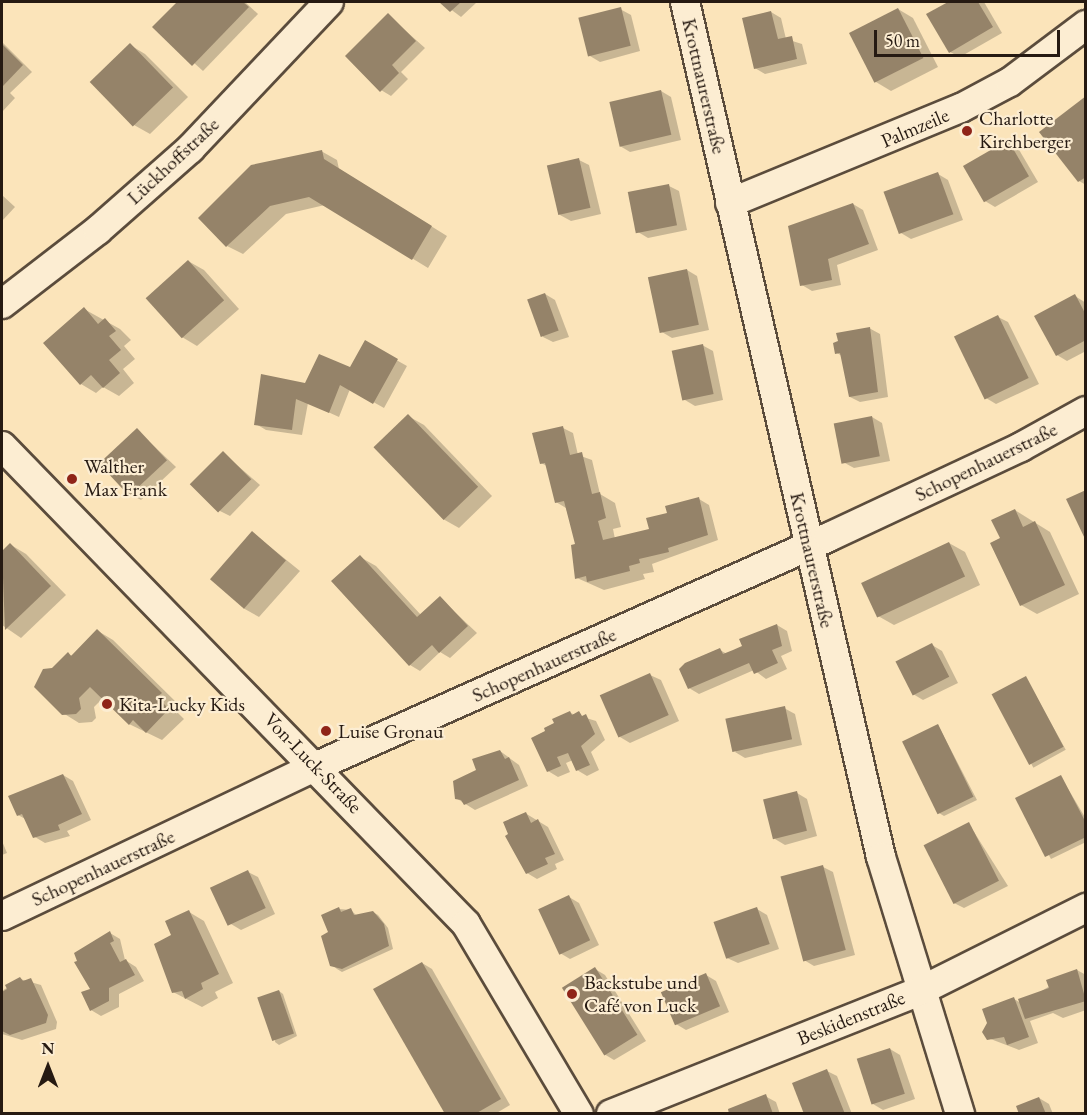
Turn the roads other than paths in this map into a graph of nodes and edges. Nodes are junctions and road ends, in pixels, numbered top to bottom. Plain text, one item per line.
1 (329, 2) edge
2 (685, 2) edge
3 (1086, 25) edge
4 (730, 203) junction
5 (2, 304) edge
6 (1086, 411) edge
7 (2, 446) edge
8 (809, 546) junction
9 (317, 766) junction
10 (1086, 908) edge
11 (2, 916) edge
12 (920, 991) junction
13 (579, 1113) edge
14 (611, 1113) edge
15 (960, 1113) edge

1 - 5 street, Lückhoffstraße
2 - 4 street, Krottnaurerstraße
3 - 4 street, Palmzeile
4 - 8 street, Krottnaurerstraße
6 - 8 street, Schopenhauerstraße
7 - 9 street, Von-Luck-Straße
8 - 9 street, Schopenhauerstraße
8 - 12 street, Krottnaurerstraße
9 - 11 street, Schopenhauerstraße
9 - 13 street, Von-Luck-Straße
10 - 12 street, Beskidenstraße
12 - 14 street, Beskidenstraße
12 - 15 street, Krottnaurerstraße

